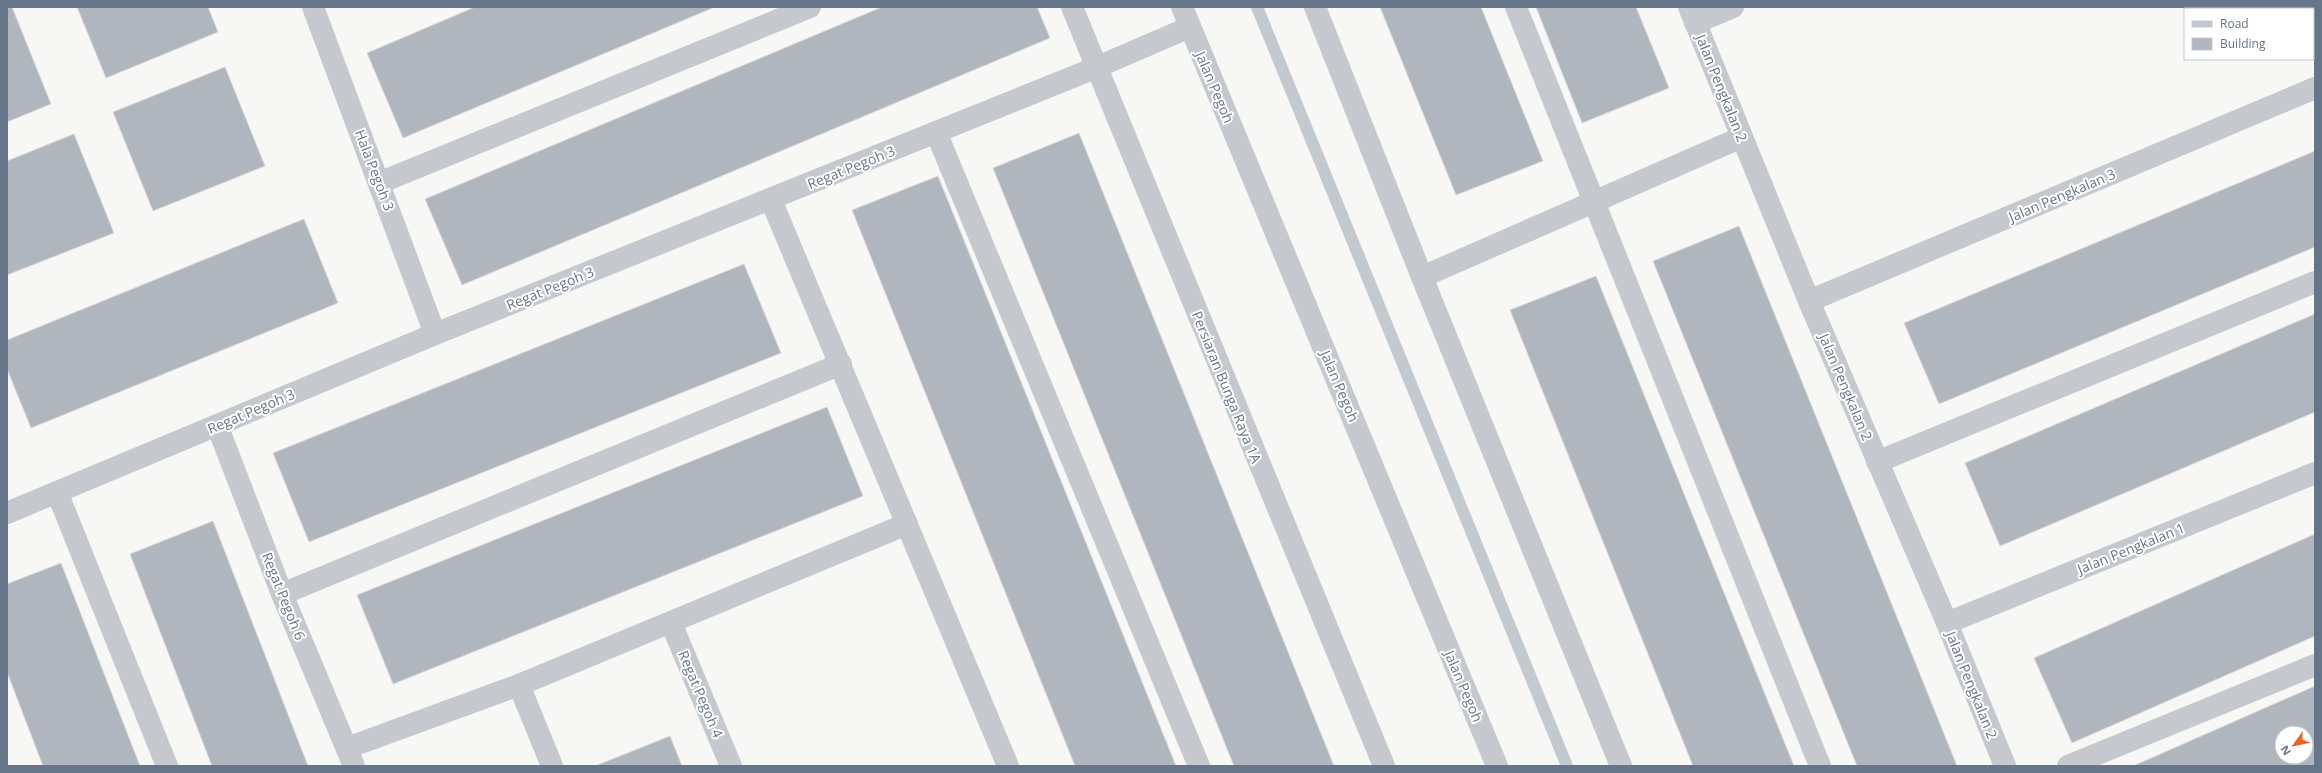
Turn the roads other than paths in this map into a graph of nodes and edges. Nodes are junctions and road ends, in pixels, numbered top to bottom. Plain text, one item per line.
1 (313, 7) edge
2 (810, 7) edge
3 (1072, 7) edge
4 (1315, 7) edge
5 (1516, 7) edge
6 (1733, 7) edge
7 (1692, 15) edge
8 (1186, 17) edge
9 (1095, 68) junction
10 (2315, 88) edge
11 (936, 132) junction
12 (1742, 137) junction
13 (380, 183) junction
14 (771, 200) junction
15 (1594, 201) junction
16 (1422, 277) junction
17 (2315, 282) edge
18 (1809, 301) junction
19 (435, 334) junction
20 (841, 364) junction
21 (217, 425) junction
22 (1877, 462) junction
23 (2315, 474) edge
24 (57, 492) junction
25 (7, 513) edge
26 (907, 524) junction
27 (282, 594) junction
28 (671, 623) junction
29 (1947, 623) junction
30 (2315, 665) edge
31 (519, 685) junction
32 (350, 757) edge
33 (167, 766) edge
34 (552, 766) edge
35 (731, 766) edge
36 (1008, 766) edge
37 (1199, 766) edge
38 (1384, 766) edge
39 (1498, 766) edge
40 (1622, 766) edge
41 (1820, 766) edge
42 (2005, 766) edge
43 (2068, 766) edge

1 - 13 street, Hala Pegoh 3
2 - 13 street
3 - 9 street, Persiaran Bunga Raya 1A
4 - 16 street
5 - 15 street
6 - 7 street
7 - 12 street, Jalan Pengkalan 2
8 - 9 street, Regat Pegoh 3
8 - 39 street, Jalan Pegoh
9 - 11 street, Regat Pegoh 3
9 - 38 street, Persiaran Bunga Raya 1A
10 - 18 street, Jalan Pengkalan 3
11 - 14 street, Regat Pegoh 3
11 - 37 street
12 - 15 street
12 - 18 street, Jalan Pengkalan 2
13 - 19 street, Hala Pegoh 3
14 - 19 street, Regat Pegoh 3
14 - 20 street
15 - 16 street
15 - 41 street
16 - 40 street
17 - 22 street
18 - 22 street, Jalan Pengkalan 2
19 - 21 street, Regat Pegoh 3
20 - 26 street
20 - 27 street
21 - 24 street, Regat Pegoh 3
21 - 27 street, Regat Pegoh 6
22 - 29 street, Jalan Pengkalan 2
23 - 29 street, Jalan Pengkalan 1
24 - 25 street, Regat Pegoh 3
24 - 33 street
26 - 28 street
26 - 36 street
27 - 32 street, Regat Pegoh 6
28 - 31 street
28 - 35 street, Regat Pegoh 4
29 - 42 street, Jalan Pengkalan 2
30 - 43 street
31 - 32 street
31 - 34 street

